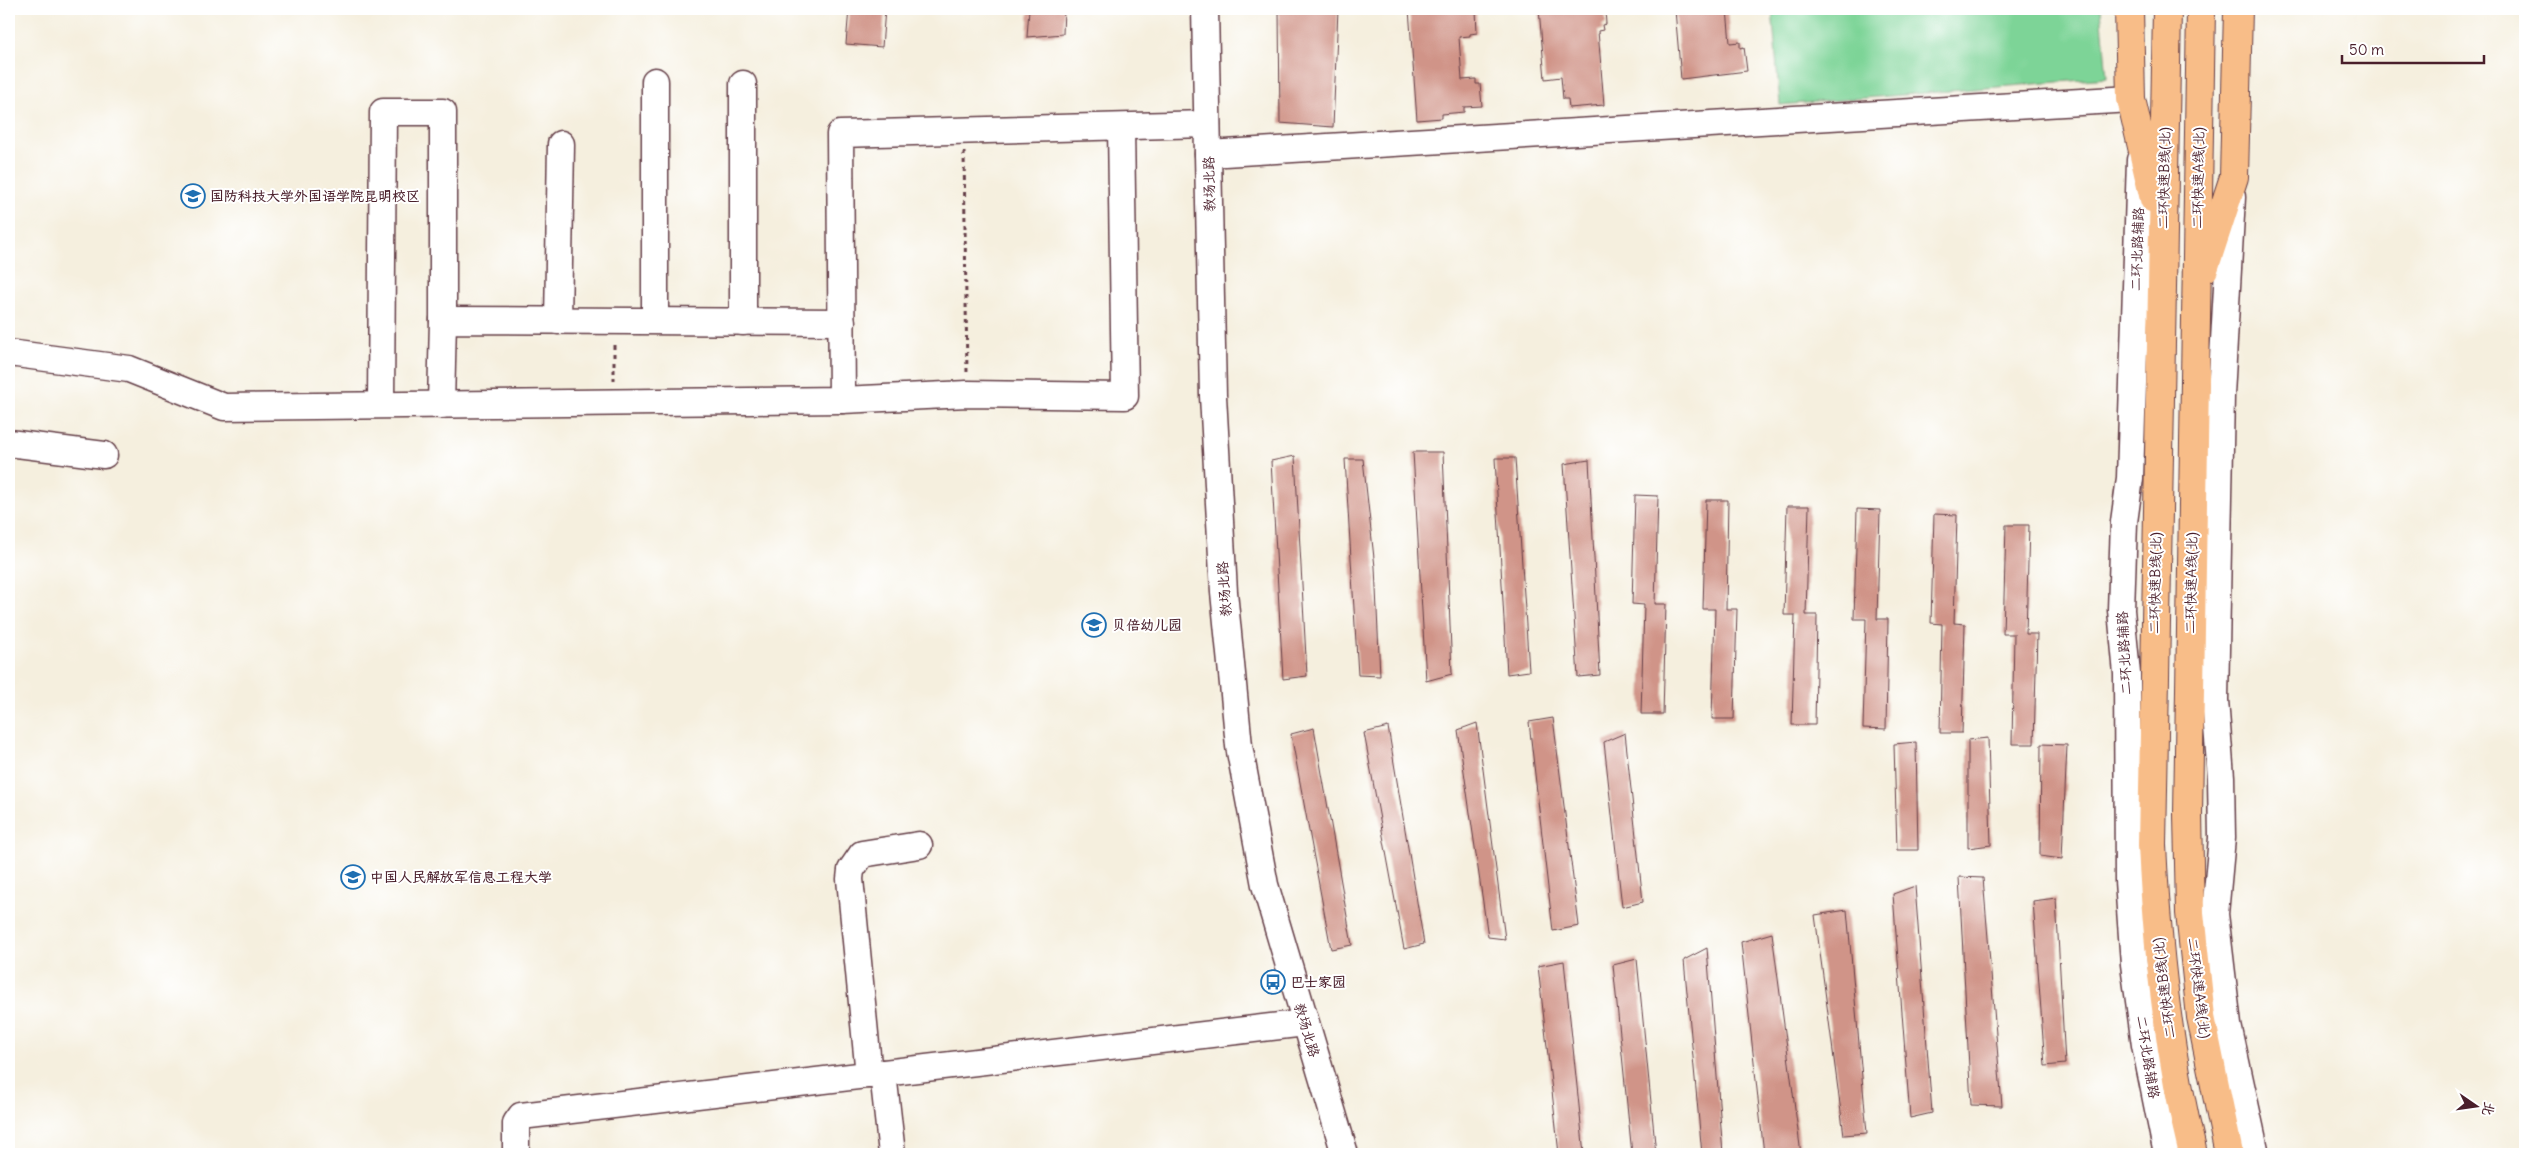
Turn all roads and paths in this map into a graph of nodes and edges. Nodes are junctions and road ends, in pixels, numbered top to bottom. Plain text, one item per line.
1 (1205, 9) edge
2 (2129, 9) edge
3 (2167, 9) edge
4 (2202, 9) edge
5 (2238, 9) edge
6 (655, 81) dead end
7 (744, 84) dead end
8 (2131, 99) junction
9 (1207, 124) junction
10 (1121, 127) junction
11 (964, 131) junction
12 (561, 144) dead end
13 (2141, 150) junction
14 (1208, 154) junction
15 (2234, 177) junction
16 (2162, 231) junction
17 (2195, 299) junction
18 (443, 320) junction
19 (558, 320) junction
20 (656, 320) junction
21 (614, 322) junction
22 (743, 322) junction
23 (842, 322) junction
24 (9, 353) edge
25 (967, 394) junction
26 (842, 400) junction
27 (614, 403) junction
28 (381, 404) junction
29 (441, 405) junction
30 (9, 443) edge
31 (104, 455) dead end
32 (919, 845) dead end
33 (1305, 1023) junction
34 (876, 1074) junction
35 (516, 1154) edge
36 (892, 1154) edge
37 (1345, 1154) edge
38 (2167, 1154) edge
39 (2193, 1154) edge
40 (2228, 1154) edge
41 (2256, 1154) edge

1 - 9 street, 教场北路
2 - 8 highway
3 - 16 highway, 二环快速B线(北)
4 - 17 highway, 二环快速A线(北)
5 - 15 highway
6 - 20 street
7 - 22 street
8 - 13 highway
8 - 14 street
9 - 10 street
9 - 14 street, 教场北路
10 - 11 street
10 - 25 street
11 - 23 street
11 - 25 path
12 - 19 street
13 - 16 highway
13 - 38 street, 二环北路辅路
14 - 33 street, 教场北路
15 - 17 highway
15 - 41 street
16 - 39 highway, 二环快速B线(北)
17 - 40 highway, 二环快速A线(北)
18 - 19 street
18 - 28 street
18 - 29 street
19 - 21 street
20 - 21 street
20 - 22 street
21 - 27 path
22 - 23 street
23 - 26 street
24 - 28 street
25 - 26 street
26 - 27 street
27 - 29 street
28 - 29 street
30 - 31 street
32 - 34 street
33 - 34 street
33 - 37 street, 教场北路
34 - 35 street
34 - 36 street

